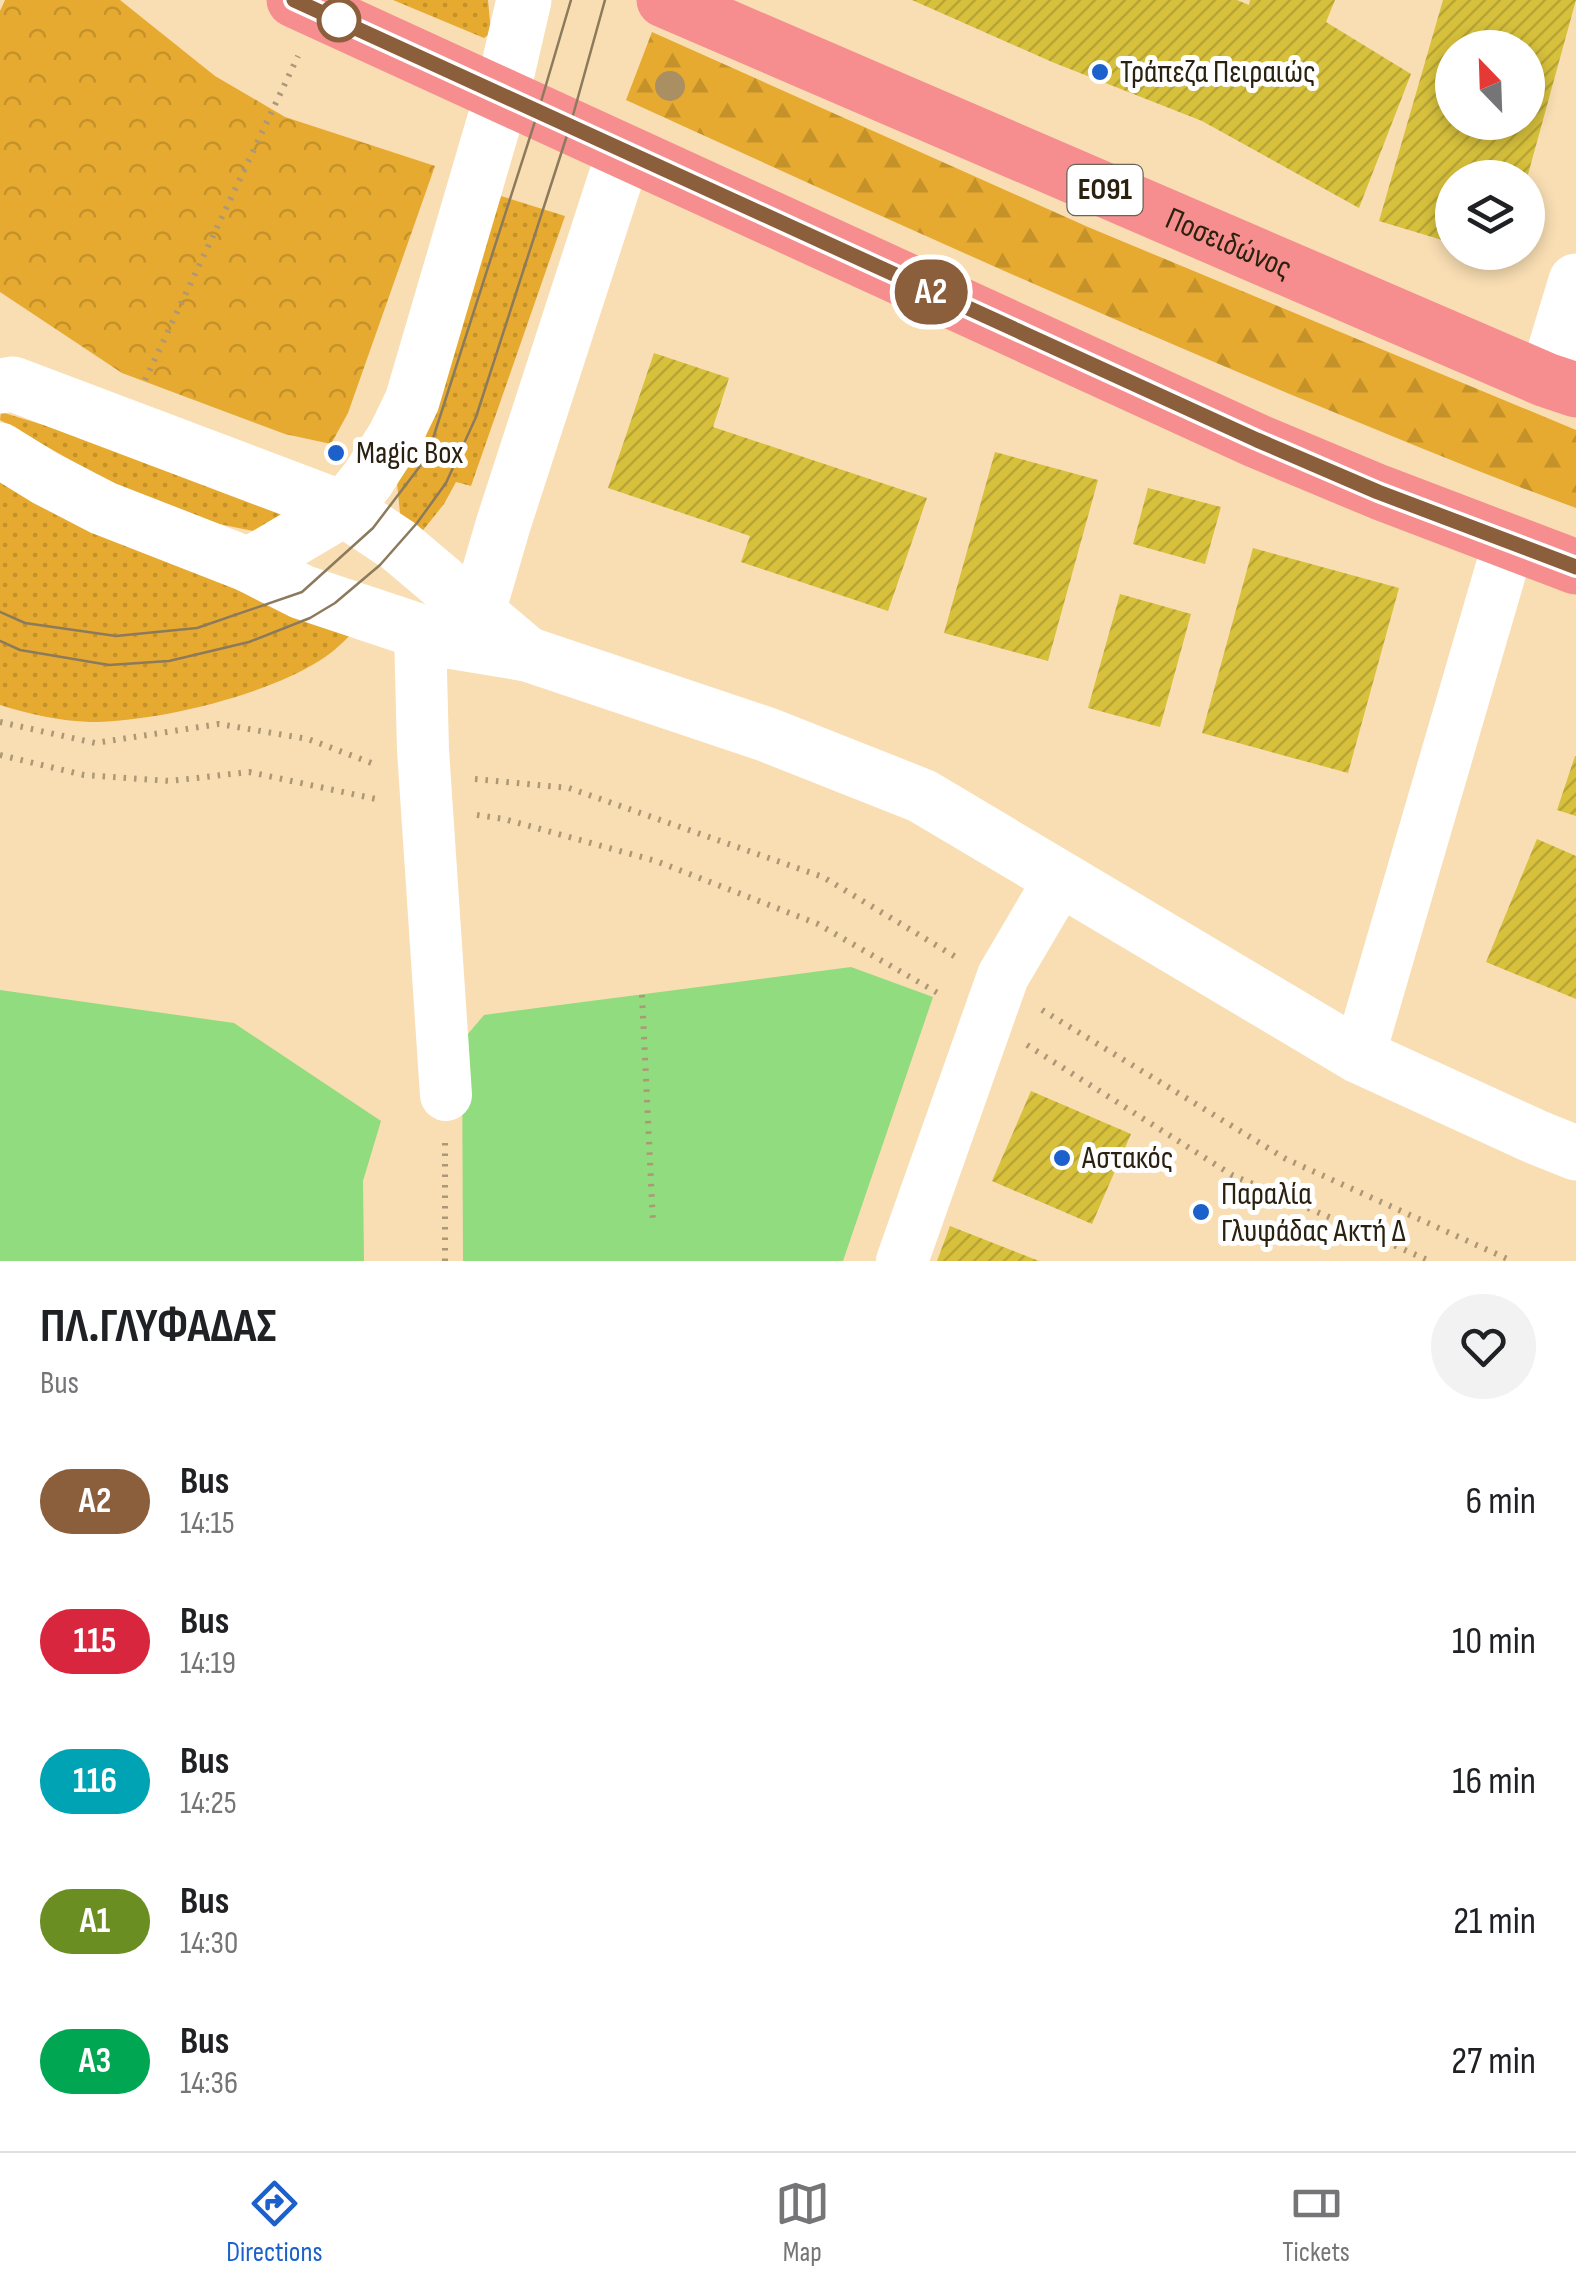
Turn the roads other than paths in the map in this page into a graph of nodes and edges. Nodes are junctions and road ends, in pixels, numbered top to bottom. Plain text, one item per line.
1 (524, 0) edge
2 (664, 0) edge
3 (306, 6) edge
4 (502, 96) junction
5 (624, 152) junction
6 (1576, 281) edge
7 (1561, 385) edge
8 (0, 386) edge
9 (0, 450) edge
10 (344, 509) junction
11 (1509, 542) junction
12 (249, 564) junction
13 (1576, 567) edge
14 (478, 611) junction
15 (420, 632) junction
16 (527, 654) junction
17 (1060, 879) junction
18 (1359, 1056) junction
19 (446, 1096) road end
20 (1576, 1153) edge
21 (902, 1261) edge

1 - 4 street
2 - 7 highway, Ποσειδώνος / ΕΟ91
3 - 4 highway
4 - 5 highway
4 - 10 street
5 - 11 highway
5 - 14 street
6 - 7 street
8 - 10 street
9 - 12 street
10 - 12 street
10 - 14 street
11 - 13 highway
11 - 18 street
12 - 15 street
14 - 16 street
15 - 16 street
15 - 19 street
16 - 17 street
17 - 18 street
17 - 21 street
18 - 20 street

